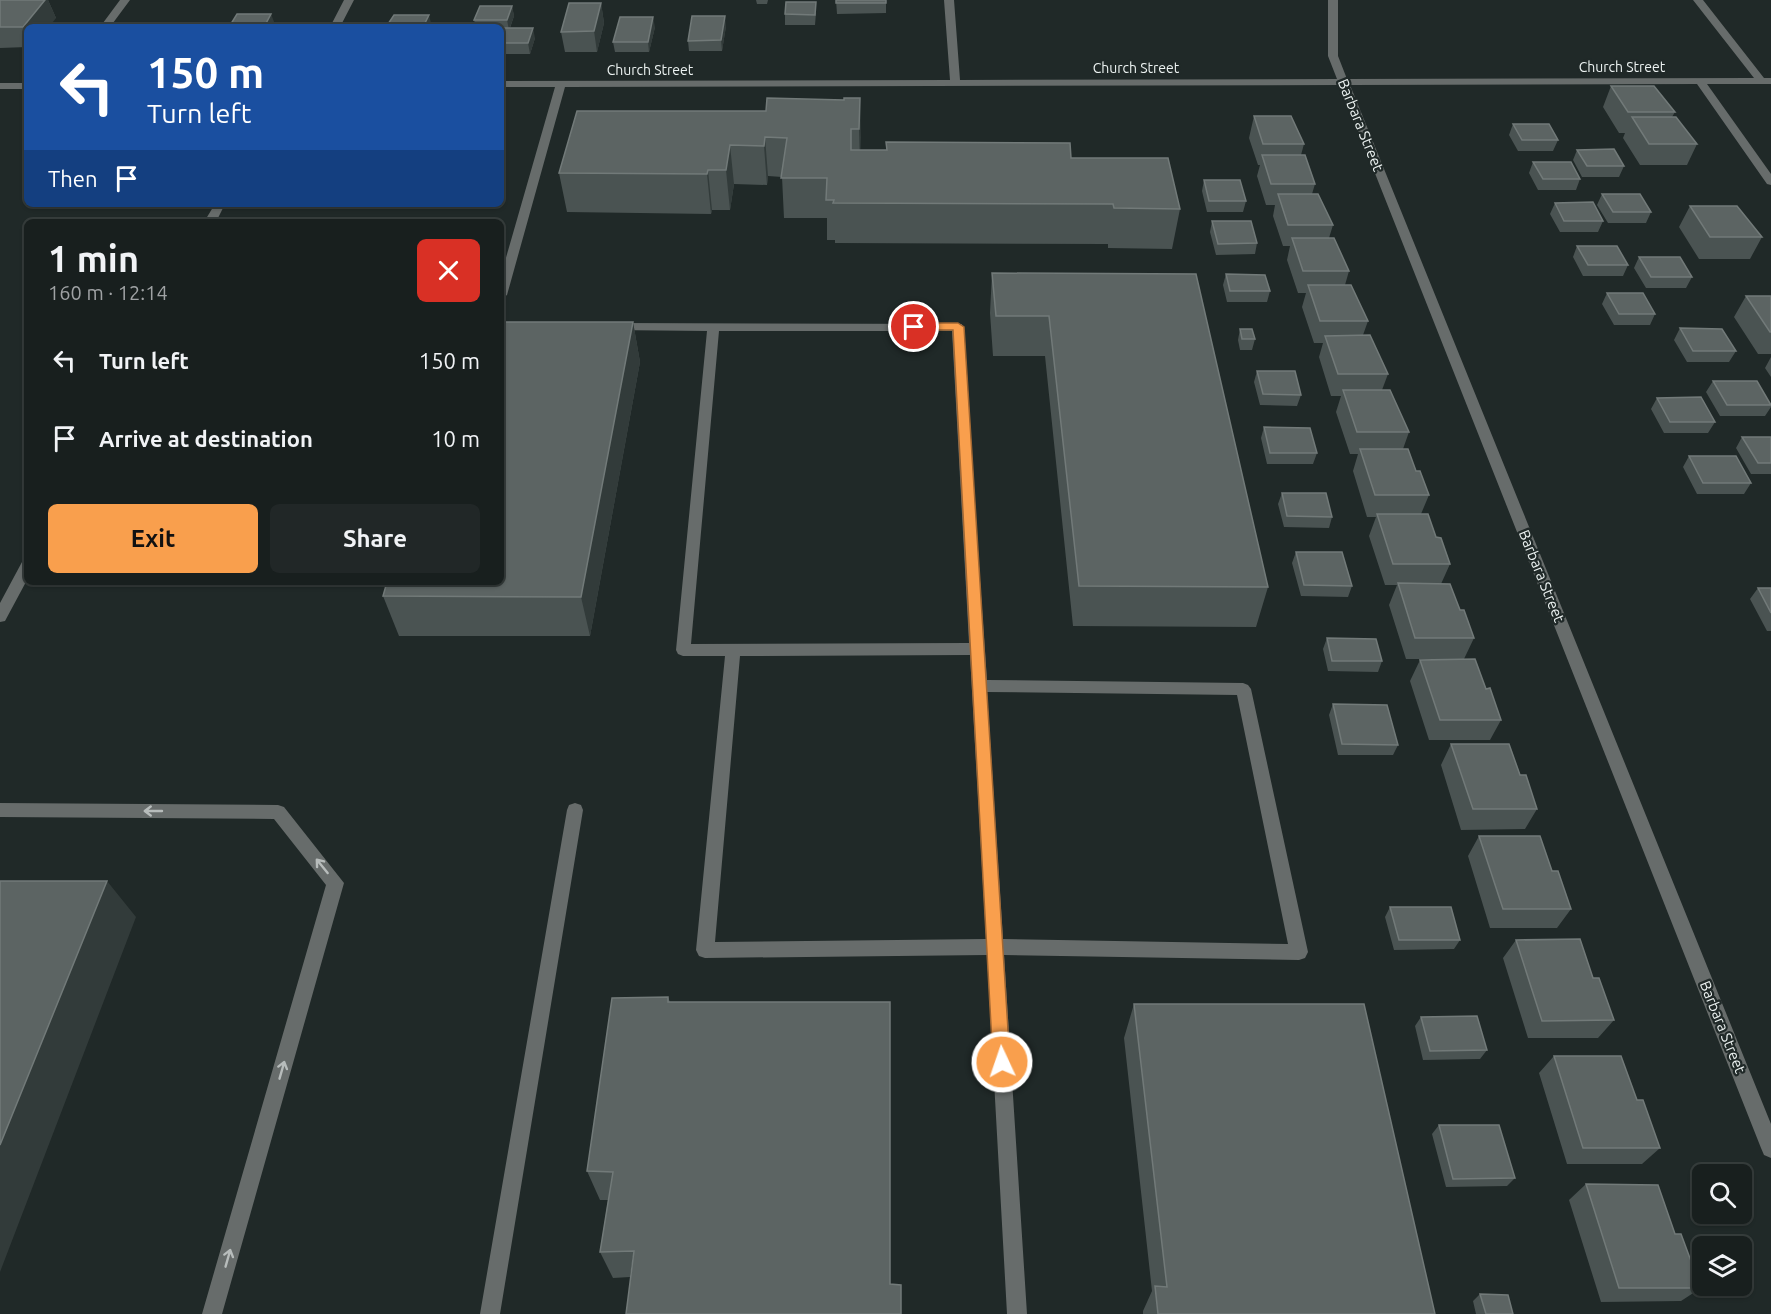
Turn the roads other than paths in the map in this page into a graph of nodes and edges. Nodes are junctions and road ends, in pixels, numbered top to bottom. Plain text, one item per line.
1 (125, 0) edge
2 (349, 0) edge
3 (949, 0) edge
4 (1333, 0) edge
5 (1698, 0) edge
6 (107, 24) edge
7 (337, 24) edge
8 (1342, 81) junction
9 (1700, 81) junction
10 (1766, 81) edge
11 (955, 82) junction
12 (504, 84) edge
13 (561, 84) junction
14 (0, 86) edge
15 (24, 86) edge
16 (1771, 182) edge
17 (504, 284) edge
18 (595, 327) edge
19 (713, 327) junction
20 (24, 572) edge
21 (0, 617) edge
22 (977, 649) junction
23 (733, 650) junction
24 (981, 686) junction
25 (0, 810) edge
26 (575, 810) dead end
27 (995, 947) junction
28 (1771, 1148) edge
29 (212, 1314) edge
30 (490, 1314) edge
31 (1017, 1314) edge

1 - 6 street
2 - 7 street
3 - 11 street
4 - 8 street, Barbara Street
5 - 10 street
8 - 9 street, Church Street
8 - 11 street, Church Street
8 - 28 street, Barbara Street
9 - 10 street, Church Street
9 - 16 street
11 - 13 street, Church Street
12 - 13 street, Church Street
13 - 17 street
14 - 15 street
18 - 19 street
19 - 22 street
19 - 23 street
20 - 21 street
22 - 23 street
22 - 24 street
23 - 27 street
24 - 27 street
24 - 27 street
29 -> 25 street
26 - 30 street
27 - 31 street

